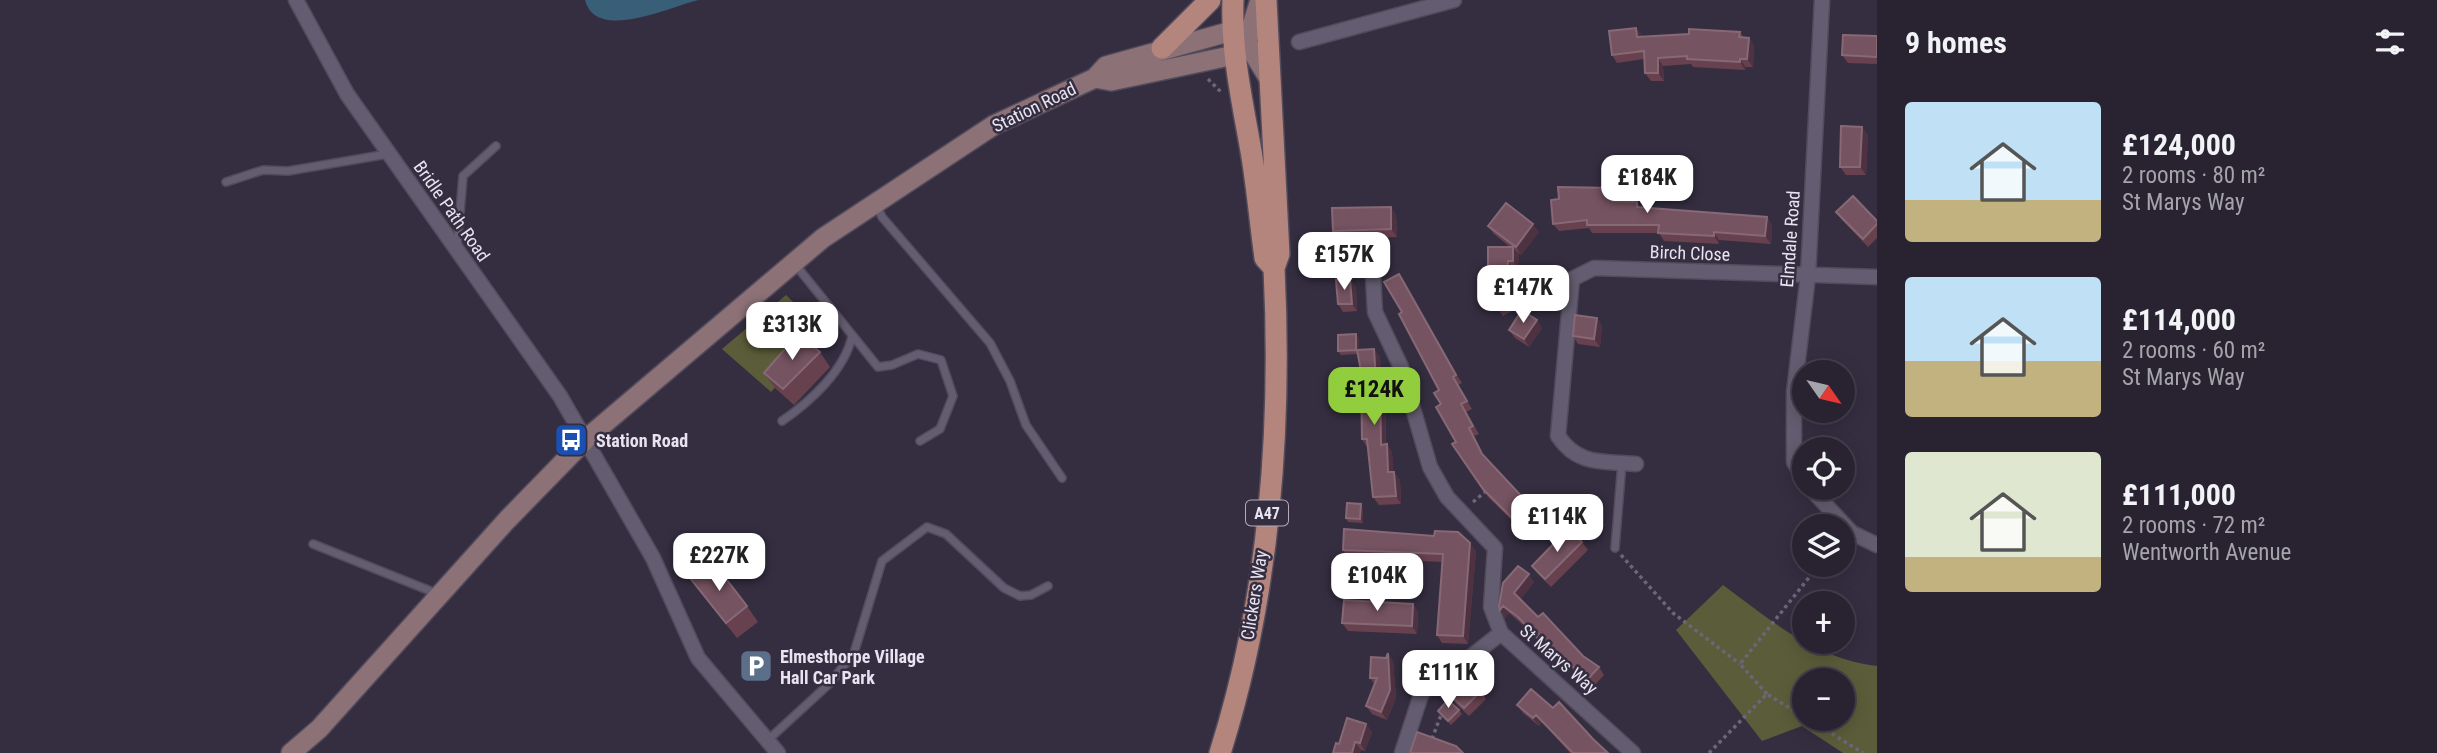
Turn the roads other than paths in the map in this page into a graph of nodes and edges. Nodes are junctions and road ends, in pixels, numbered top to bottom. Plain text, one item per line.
1 (296, 0) edge
2 (1210, 0) edge
3 (1233, 0) edge
4 (1260, 0) edge
5 (1266, 0) edge
6 (1454, 0) edge
7 (1822, 0) edge
8 (1299, 41) dead end
9 (1238, 43) junction
10 (1162, 48) junction
11 (1268, 77) junction
12 (1095, 78) junction
13 (496, 146) dead end
14 (389, 154) junction
15 (226, 181) dead end
16 (876, 203) junction
17 (456, 252) junction
18 (794, 262) junction
19 (1274, 268) junction
20 (1373, 276) dead end
21 (1808, 276) junction
22 (1877, 277) edge
23 (852, 336) junction
24 (782, 421) dead end
25 (1794, 437) edge
26 (586, 439) junction
27 (920, 440) dead end
28 (1629, 464) joint
29 (1062, 478) dead end
30 (1821, 500) edge
31 (313, 544) dead end
32 (1877, 545) edge
33 (1615, 548) road end
34 (1048, 586) dead end
35 (439, 594) junction
36 (1501, 633) junction
37 (768, 740) junction
38 (291, 753) edge
39 (778, 753) edge
40 (1220, 753) edge
41 (1402, 753) edge
42 (1633, 753) edge

1 - 14 street, Bridle Path Road
2 - 10 main road
3 - 9 main road, Clickers Way / A47
4 - 9 main road
5 - 11 main road, Clickers Way / A47
6 - 8 street
7 - 21 street, Elmdale Road
9 - 10 main road, Station Road
9 - 11 main road
9 - 12 main road, Station Road
9 - 19 main road, Clickers Way / A47
10 - 12 main road, Station Road
11 - 19 main road, Clickers Way / A47
12 - 16 main road, Station Road
13 - 17 lane
14 - 15 lane
14 - 17 street, Bridle Path Road
16 - 18 main road, Station Road
16 - 29 lane
17 - 26 street, Bridle Path Road
18 - 23 lane
18 - 26 main road, Station Road
19 - 40 main road, Clickers Way / A47
20 - 36 street, St Marys Way
21 - 22 street, Birch Close
21 - 25 street, Elmdale Road
21 - 28 street, Birch Close
23 - 24 lane
23 - 27 lane
26 - 35 main road, Station Road
26 - 37 street, Bridle Path Road
28 - 33 lane
30 - 32 street
31 - 35 lane
34 - 37 lane
35 - 38 main road, Station Road
36 - 41 street
36 - 42 street, St Marys Way
37 - 39 street, Bridle Path Road

